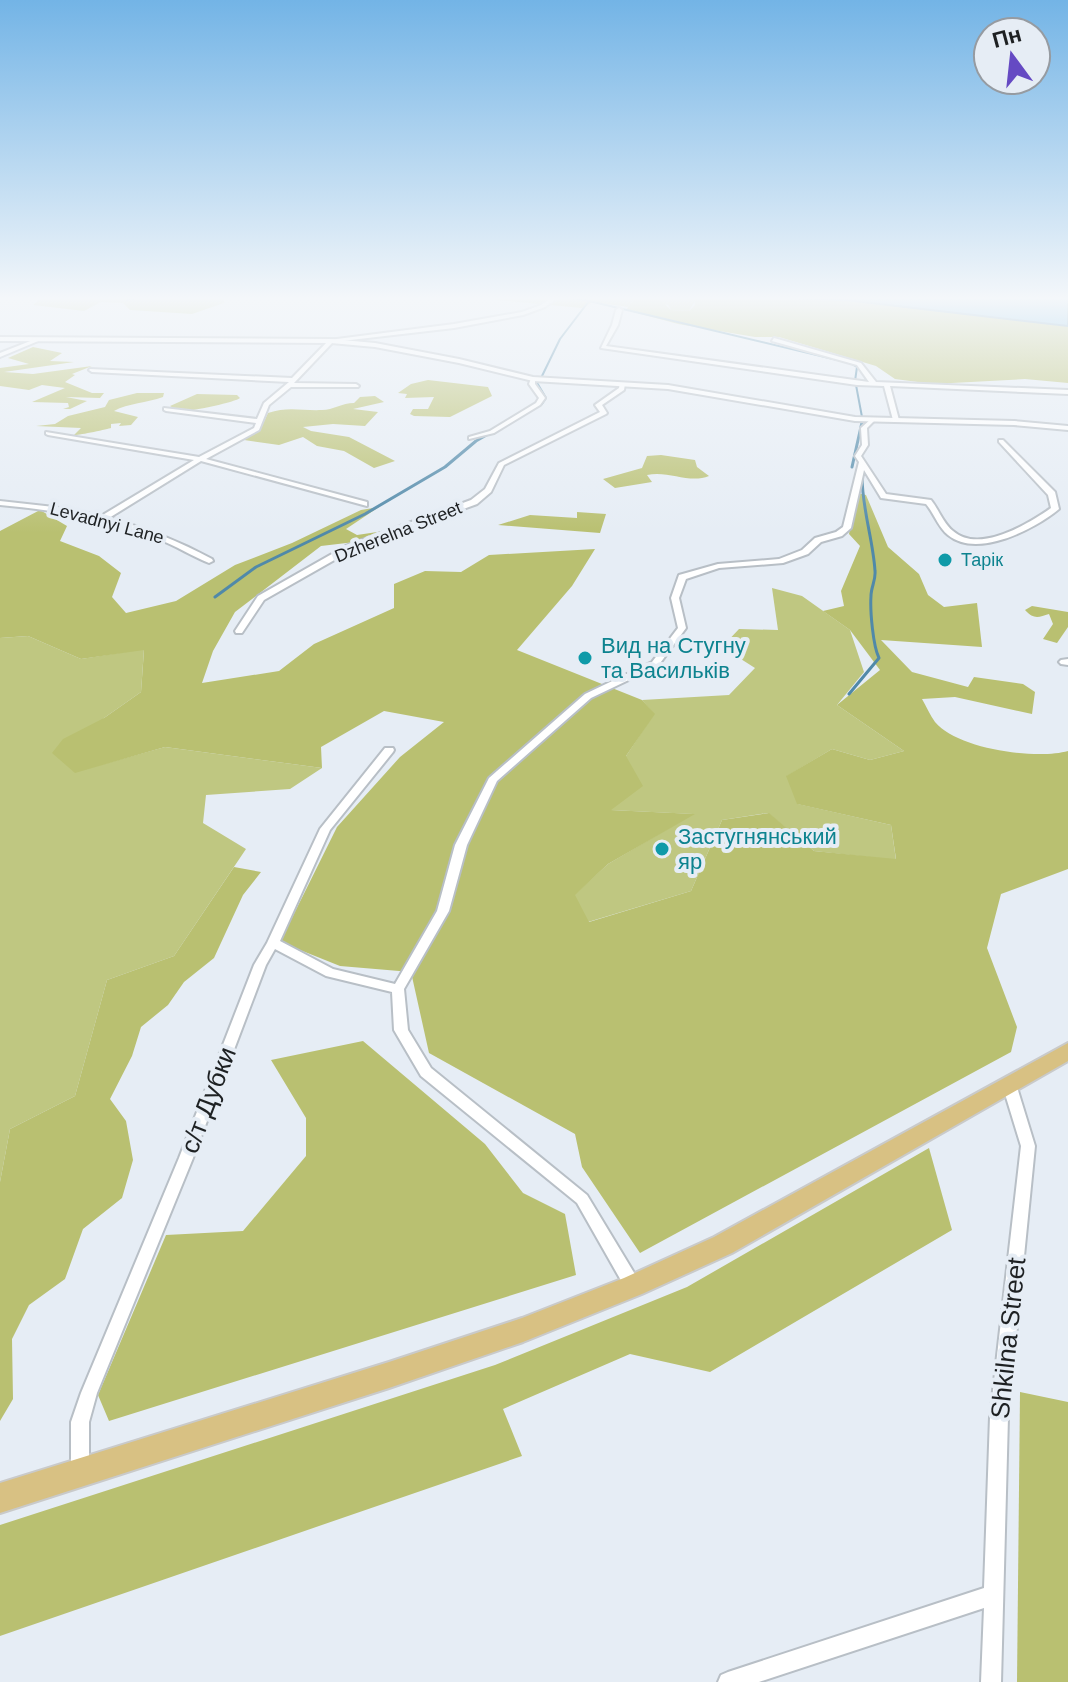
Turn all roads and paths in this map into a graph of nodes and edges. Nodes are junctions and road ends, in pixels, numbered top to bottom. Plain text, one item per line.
1 (200, 376) edge
2 (296, 376) edge
3 (523, 376) edge
4 (813, 376) edge
5 (868, 376) edge
6 (533, 379) junction
7 (291, 382) junction
8 (622, 384) junction
9 (874, 384) junction
10 (887, 385) junction
11 (356, 386) dead end
12 (1068, 392) edge
13 (166, 409) dead end
14 (872, 420) junction
15 (896, 420) junction
16 (257, 421) junction
17 (1068, 428) edge
18 (48, 433) dead end
19 (471, 438) dead end
20 (1001, 441) dead end
21 (200, 459) junction
22 (862, 462) junction
23 (0, 503) edge
24 (364, 504) dead end
25 (101, 519) junction
26 (209, 561) dead end
27 (239, 631) dead end
28 (389, 750) dead end
29 (273, 943) junction
30 (398, 989) junction
31 (1068, 1051) edge
32 (1009, 1084) junction
33 (633, 1286) junction
34 (80, 1473) junction
35 (0, 1498) edge
36 (993, 1595) junction
37 (728, 1682) edge
38 (991, 1682) edge

1 - 7 street
2 - 7 street
3 - 6 street
4 - 9 street
5 - 9 street
6 - 8 street
6 - 19 street
7 - 11 street
7 - 16 street
8 - 14 street
8 - 27 street, Dzherelna Street
9 - 10 street
10 - 12 street
10 - 15 street
13 - 16 street
14 - 15 street
14 - 22 street
15 - 17 street
16 - 21 street
18 - 21 street
20 - 22 street
21 - 24 street
21 - 25 street
22 - 30 street
23 - 25 street, Levadnyi Lane
25 - 26 street, Levadnyi Lane
28 - 29 street, с/т Дубки
29 - 30 street
29 - 34 street, с/т Дубки
30 - 33 street
31 - 32 main road
32 - 33 main road
32 - 36 street, Shkilna Street
33 - 34 main road
34 - 35 main road
36 - 37 street
36 - 38 street, Shkilna Street

